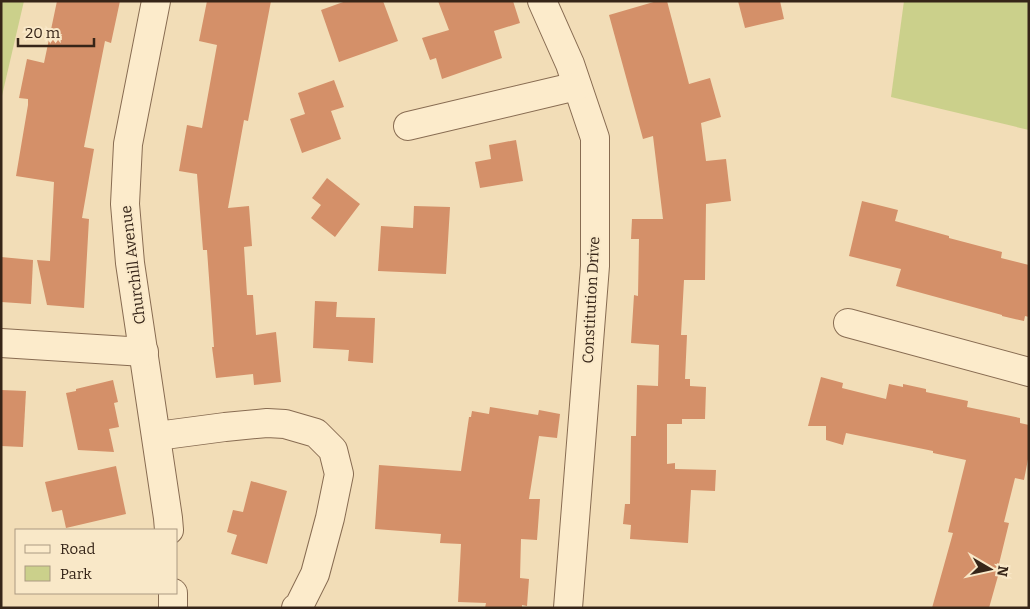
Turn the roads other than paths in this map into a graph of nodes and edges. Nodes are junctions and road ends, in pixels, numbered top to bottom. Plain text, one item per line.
1 (156, 1) edge
2 (542, 1) edge
3 (577, 86) junction
4 (408, 126) dead end
5 (848, 323) dead end
6 (1, 343) edge
7 (144, 352) junction
8 (1029, 372) edge
9 (156, 436) junction
10 (169, 529) edge
11 (172, 594) edge
12 (173, 608) edge
13 (296, 608) edge
14 (568, 608) edge

1 - 7 street, Churchill Avenue
2 - 3 street, Constitution Drive
3 - 4 street
3 - 14 street, Constitution Drive
5 - 8 street
6 - 7 street
7 - 9 street, Churchill Avenue
9 - 10 street, Churchill Avenue
9 - 13 street
11 - 12 street

